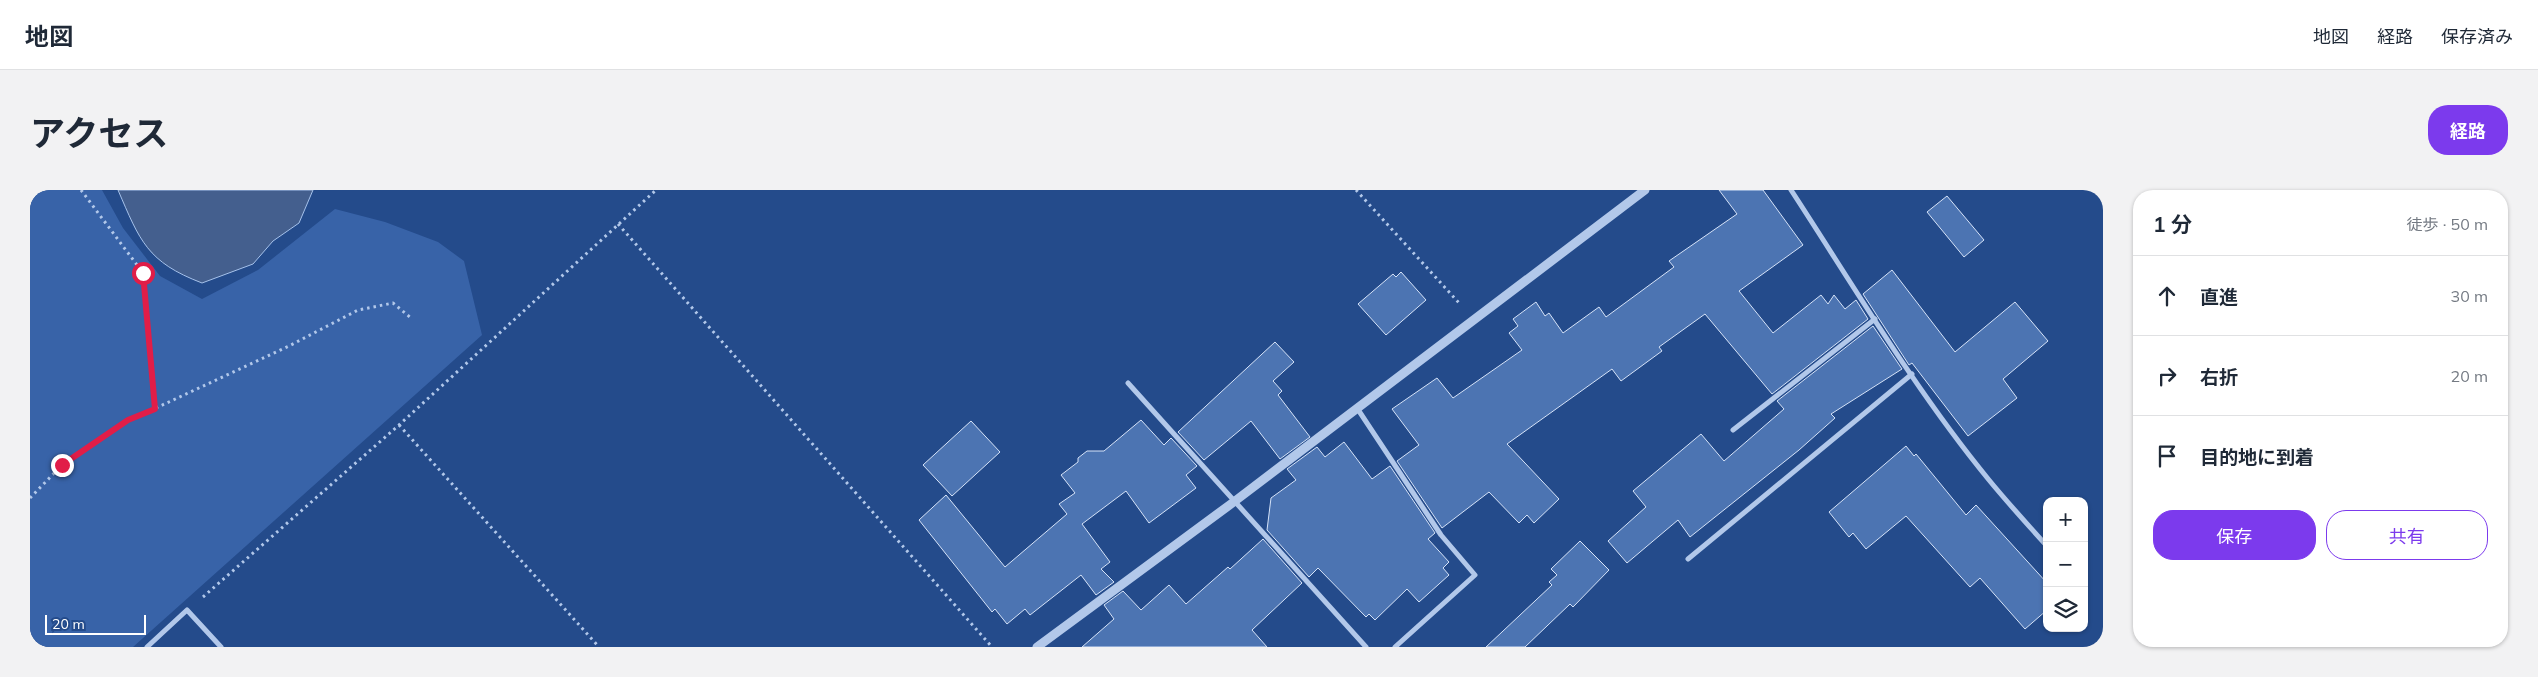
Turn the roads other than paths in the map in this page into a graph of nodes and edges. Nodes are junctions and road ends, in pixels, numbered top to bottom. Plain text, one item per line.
1 (1645, 190) edge
2 (1791, 190) edge
3 (1875, 318) junction
4 (1912, 374) junction
5 (1128, 383) dead end
6 (1357, 408) junction
7 (1732, 430) dead end
8 (1235, 501) junction
9 (2043, 542) edge
10 (1688, 560) dead end
11 (147, 647) edge
12 (221, 647) edge
13 (1036, 647) edge
14 (1366, 647) edge
15 (1395, 647) edge

1 - 6 street
2 - 3 street
3 - 4 street
3 - 7 street
4 - 9 street
4 - 10 street
5 - 8 street
6 - 8 street
6 - 15 street
8 - 13 street
8 - 14 street
11 - 12 street

